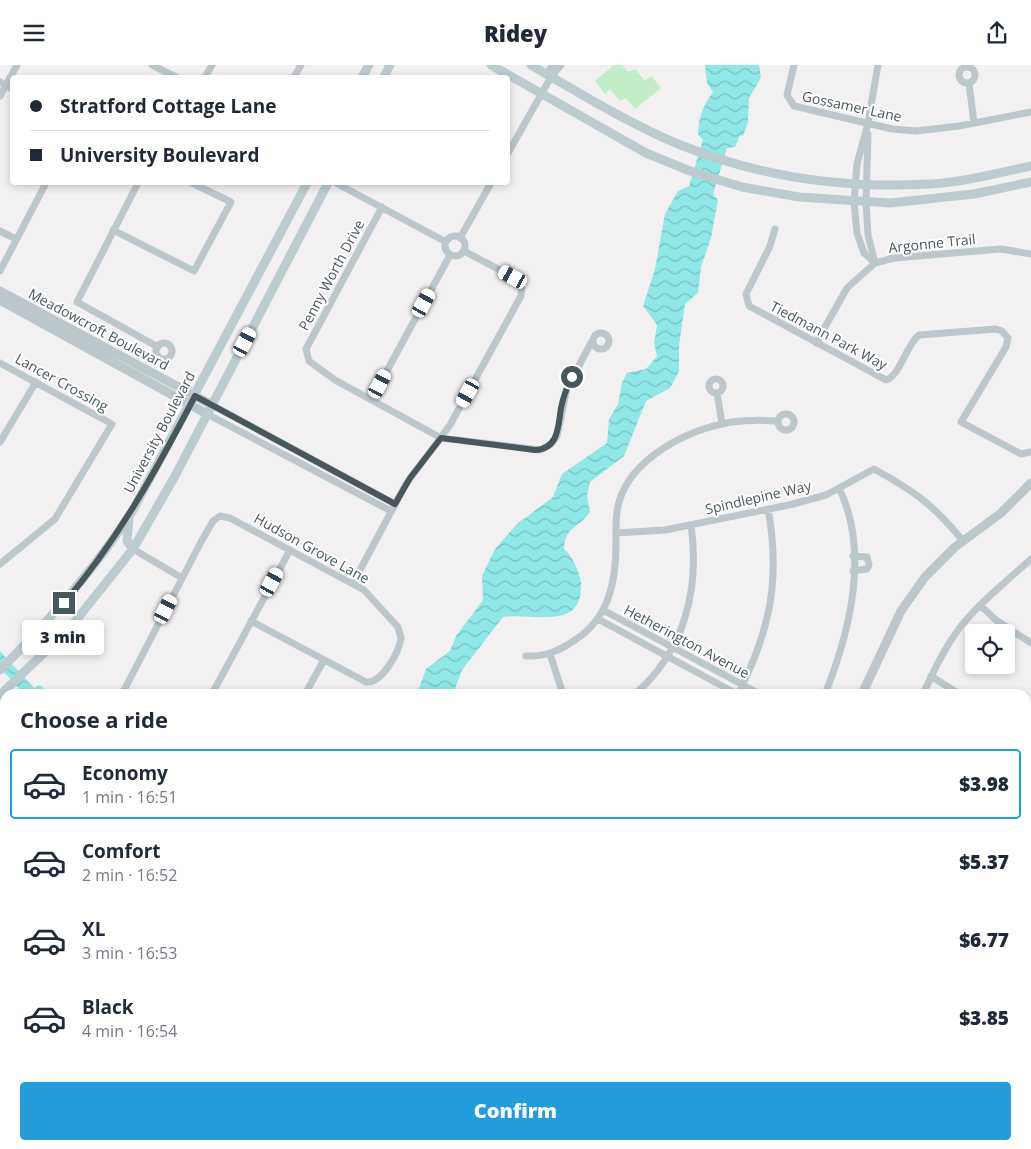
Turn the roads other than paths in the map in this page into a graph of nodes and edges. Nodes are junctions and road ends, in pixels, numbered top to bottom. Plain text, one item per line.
1 (152, 65) edge
2 (491, 65) edge
3 (531, 65) edge
4 (553, 65) edge
5 (561, 65) edge
6 (794, 65) edge
7 (878, 65) edge
8 (172, 75) edge
9 (508, 75) edge
10 (510, 76) edge
11 (551, 77) junction
12 (969, 83) dead end
13 (5, 85) edge
14 (541, 94) junction
15 (0, 96) edge
16 (1031, 111) edge
17 (868, 123) junction
18 (974, 123) junction
19 (510, 149) edge
20 (1031, 166) edge
21 (1031, 182) edge
22 (856, 184) junction
23 (866, 184) junction
24 (45, 185) edge
25 (137, 185) edge
26 (196, 185) edge
27 (306, 185) edge
28 (327, 185) edge
29 (340, 185) edge
30 (490, 185) edge
31 (854, 202) junction
32 (866, 202) junction
33 (382, 207) junction
34 (775, 229) dead end
35 (113, 230) junction
36 (0, 231) edge
37 (460, 238) junction
38 (16, 239) junction
39 (446, 242) junction
40 (464, 251) junction
41 (1031, 254) edge
42 (450, 255) junction
43 (875, 263) junction
44 (0, 271) edge
45 (0, 291) edge
46 (0, 301) edge
47 (591, 343) dead end
48 (816, 343) junction
49 (158, 347) dead end
50 (0, 363) edge
51 (36, 382) junction
52 (717, 393) dead end
53 (193, 400) junction
54 (371, 400) junction
55 (210, 409) junction
56 (778, 421) dead end
57 (722, 424) junction
58 (441, 438) junction
59 (0, 442) edge
60 (1029, 453) edge
61 (1031, 483) edge
62 (839, 488) junction
63 (393, 508) junction
64 (768, 509) junction
65 (129, 517) junction
66 (691, 525) junction
67 (616, 533) junction
68 (963, 541) junction
69 (133, 549) junction
70 (290, 549) junction
71 (853, 556) junction
72 (1031, 559) edge
73 (0, 564) edge
74 (853, 571) junction
75 (182, 578) junction
76 (353, 583) junction
77 (980, 605) junction
78 (603, 610) junction
79 (598, 619) junction
80 (251, 621) junction
81 (1031, 643) edge
82 (672, 647) junction
83 (550, 654) junction
84 (526, 656) dead end
85 (667, 656) junction
86 (324, 660) junction
87 (0, 671) edge
88 (932, 677) junction
89 (742, 685) junction
90 (7, 689) edge
91 (125, 689) edge
92 (215, 689) edge
93 (308, 689) edge
94 (562, 689) edge
95 (640, 689) edge
96 (728, 689) edge
97 (740, 689) edge
98 (750, 689) edge
99 (827, 689) edge
100 (864, 689) edge
101 (926, 689) edge
102 (951, 689) edge

1 - 8 street
2 - 9 main road
3 - 11 main road
4 - 11 street
5 - 11 street
6 - 17 street, Gossamer Lane
7 - 17 street
10 - 14 main road
11 - 14 street
11 - 22 main road
12 - 18 street
13 - 15 street
14 - 19 street
14 - 31 main road
16 - 18 street, Gossamer Lane
17 - 18 street, Gossamer Lane
17 - 22 street
17 - 23 street
20 - 23 main road
21 - 32 main road
22 - 23 main road
22 - 31 street
23 - 32 street
24 - 38 street
25 - 35 street
26 - 35 street
27 - 53 main road, University Boulevard
28 - 55 main road
29 - 33 street
30 - 37 street
31 - 32 main road
31 - 43 street
32 - 43 street
33 - 39 street
33 - 54 street, Penny Worth Drive
34 - 48 street, Tiedmann Park Way
35 - 49 street
36 - 38 street
37 - 39 street
37 - 40 street
38 - 44 street
39 - 42 street
40 - 42 street
40 - 58 street
41 - 43 street, Argonne Trail
42 - 54 street
43 - 48 street, Argonne Trail
45 - 53 street, Meadowcroft Boulevard
46 - 53 street, Meadowcroft Boulevard
47 - 58 street
48 - 60 street, Tiedmann Park Way
50 - 51 street, Lancer Crossing
51 - 59 street
51 - 73 street, Lancer Crossing
52 - 57 street
53 - 55 street, Meadowcroft Boulevard
53 - 65 main road, University Boulevard
54 - 58 street
55 - 63 street, Meadowcroft Boulevard
55 - 69 main road
56 - 57 street
57 - 67 street
58 - 63 street
61 - 68 street
62 - 64 street, Spindlepine Way
62 - 68 street, Spindlepine Way
62 - 71 street
63 - 76 street
64 - 66 street, Spindlepine Way
64 - 89 street
65 - 69 main road
65 - 87 main road, University Boulevard
66 - 67 street, Spindlepine Way
66 - 82 street
67 - 78 street
68 - 100 street
69 - 75 street
69 - 90 main road
70 - 75 street, Hudson Grove Lane
70 - 76 street, Hudson Grove Lane
70 - 80 street
71 - 74 street
71 - 74 street
72 - 77 street
74 - 99 street
75 - 91 street
76 - 86 street, Hudson Grove Lane
77 - 81 street
77 - 88 street
78 - 79 street
78 - 82 street, Hetherington Avenue
79 - 83 street
79 - 85 street, Hetherington Avenue
80 - 86 street
80 - 92 street
82 - 85 street
82 - 89 street, Hetherington Avenue
83 - 84 street
83 - 94 street
85 - 95 street
85 - 96 street, Hetherington Avenue
86 - 93 street
88 - 101 street
88 - 102 street
89 - 97 street
89 - 98 street, Hetherington Avenue

